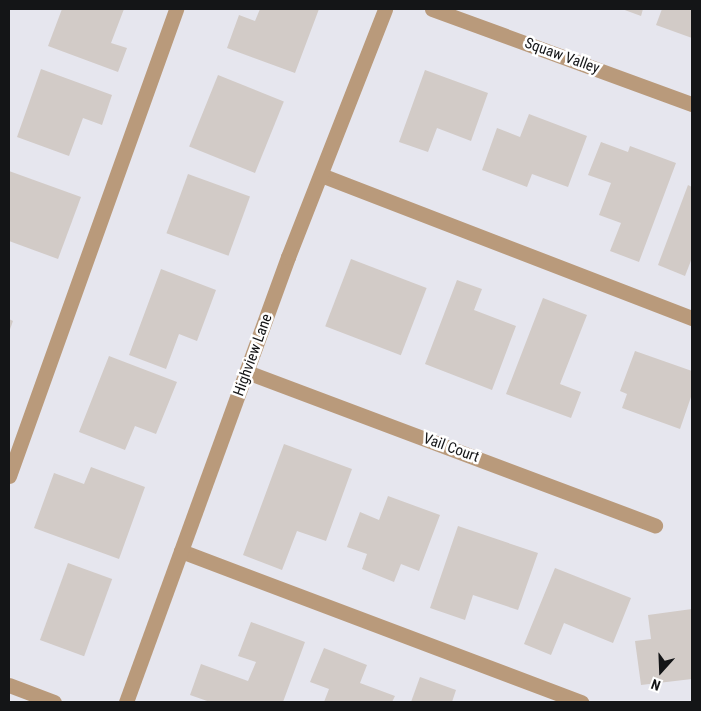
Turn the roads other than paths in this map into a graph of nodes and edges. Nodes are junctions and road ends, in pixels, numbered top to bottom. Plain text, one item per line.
1 (176, 9) edge
2 (385, 9) edge
3 (432, 9) edge
4 (692, 104) edge
5 (321, 175) junction
6 (692, 318) edge
7 (247, 372) junction
8 (9, 476) edge
9 (655, 525) dead end
10 (181, 551) junction
11 (9, 685) edge
12 (54, 702) edge
13 (126, 702) edge
14 (581, 702) edge

1 - 8 street
2 - 5 street, Highview Lane
3 - 4 street, Squaw Valley
5 - 6 street
5 - 7 street, Highview Lane
7 - 9 street, Vail Court
7 - 10 street, Highview Lane
10 - 13 street, Highview Lane
10 - 14 street
11 - 12 street

